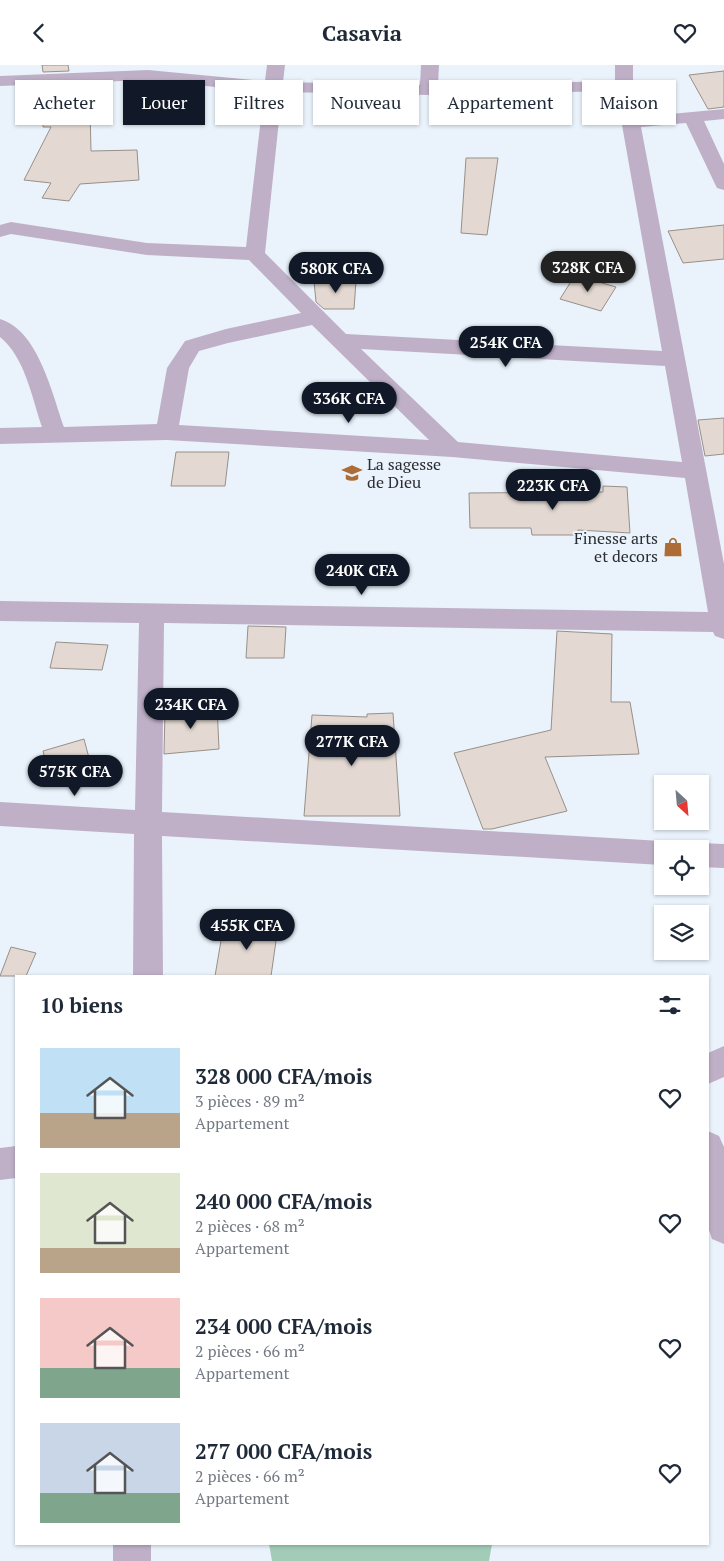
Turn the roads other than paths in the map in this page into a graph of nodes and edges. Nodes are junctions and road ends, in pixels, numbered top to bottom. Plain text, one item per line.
1 (276, 65) edge
2 (430, 65) edge
3 (624, 65) edge
4 (273, 80) edge
5 (430, 80) edge
6 (624, 80) edge
7 (0, 81) edge
8 (215, 81) edge
9 (303, 88) edge
10 (429, 90) edge
11 (724, 115) edge
12 (693, 118) junction
13 (676, 119) edge
14 (268, 125) edge
15 (631, 125) edge
16 (724, 184) edge
17 (0, 231) edge
18 (255, 254) junction
19 (316, 317) junction
20 (0, 326) edge
21 (340, 341) junction
22 (675, 359) junction
23 (167, 432) junction
24 (0, 436) edge
25 (56, 436) junction
26 (452, 449) junction
27 (695, 471) junction
28 (0, 611) edge
29 (152, 613) junction
30 (723, 626) edge
31 (0, 814) edge
32 (148, 822) junction
33 (654, 853) edge
34 (709, 856) edge
35 (724, 857) edge
36 (148, 975) edge
37 (724, 1061) edge
38 (709, 1068) edge
39 (709, 1152) edge
40 (15, 1162) edge
41 (0, 1164) edge
42 (724, 1227) edge
43 (132, 1545) edge
44 (132, 1561) edge

1 - 4 street
2 - 5 street
3 - 6 street
7 - 8 street
9 - 10 street
11 - 12 street
12 - 13 street
12 - 16 street
14 - 18 street
15 - 22 street
17 - 18 street
18 - 19 street
19 - 21 street
19 - 23 street
20 - 25 street
21 - 22 street
21 - 26 street
22 - 27 street
23 - 25 street
23 - 26 street
24 - 25 street
26 - 27 street
27 - 30 street
28 - 29 street
29 - 30 street
29 - 32 street
31 - 32 street
32 - 33 street
32 - 36 street
34 - 35 street
37 - 38 street
39 - 42 street
40 - 41 street
43 - 44 street

